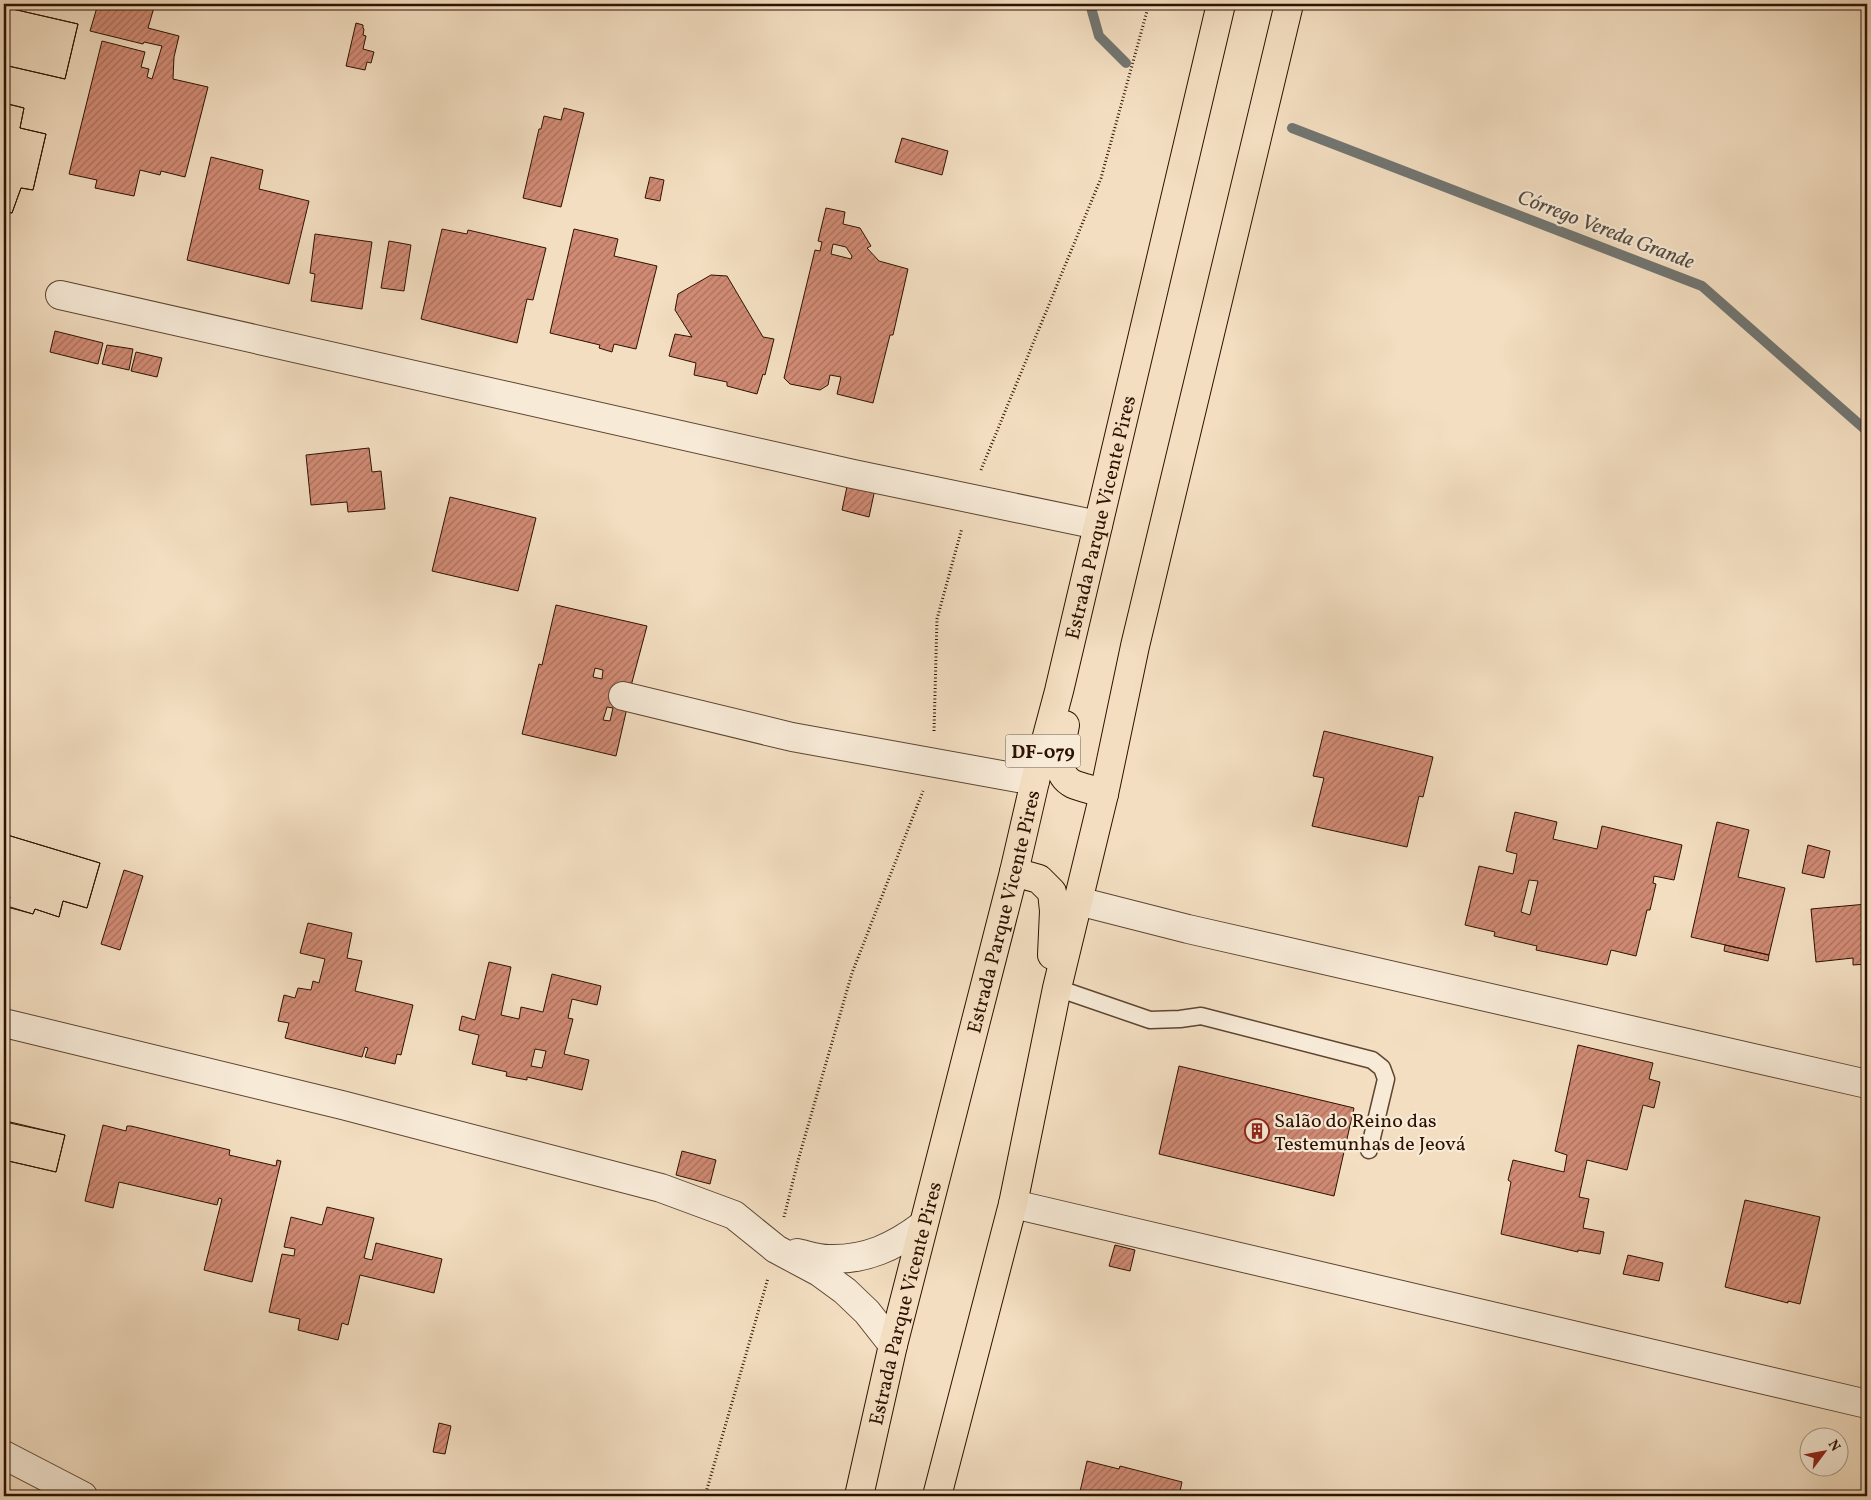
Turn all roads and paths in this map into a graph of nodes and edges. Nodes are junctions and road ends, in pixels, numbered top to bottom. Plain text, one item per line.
1 (1220, 4) edge
2 (1289, 4) edge
3 (60, 295) dead end
4 (1098, 526) junction
5 (1058, 691) junction
6 (622, 696) dead end
7 (1035, 781) junction
8 (1104, 794) junction
9 (1014, 872) junction
10 (1078, 901) junction
11 (1056, 996) junction
12 (4, 1024) edge
13 (1867, 1084) edge
14 (1369, 1150) dead end
15 (1013, 1204) junction
16 (923, 1225) junction
17 (776, 1249) junction
18 (893, 1345) junction
19 (1867, 1404) edge
20 (4, 1455) edge
21 (83, 1496) edge
22 (859, 1496) edge
23 (937, 1496) edge

1 - 4 main road, Estrada Parque Vicente Pires / DF-079
2 - 8 main road, DF-079
3 - 4 street
4 - 5 main road, Estrada Parque Vicente Pires / DF-079
5 - 7 main road, Estrada Parque Vicente Pires / DF-079
5 - 8 main road
6 - 7 street
7 - 9 main road, Estrada Parque Vicente Pires / DF-079
8 - 10 main road, DF-079
9 - 11 main road
9 - 16 main road, Estrada Parque Vicente Pires / DF-079
10 - 11 main road, DF-079
10 - 13 street
11 - 14 lane
11 - 15 main road, DF-079
12 - 17 street
15 - 19 street
15 - 23 main road, DF-079
16 - 17 street
16 - 18 main road, Estrada Parque Vicente Pires / DF-079
17 - 18 street
18 - 22 main road, Estrada Parque Vicente Pires / DF-079
20 - 21 street

